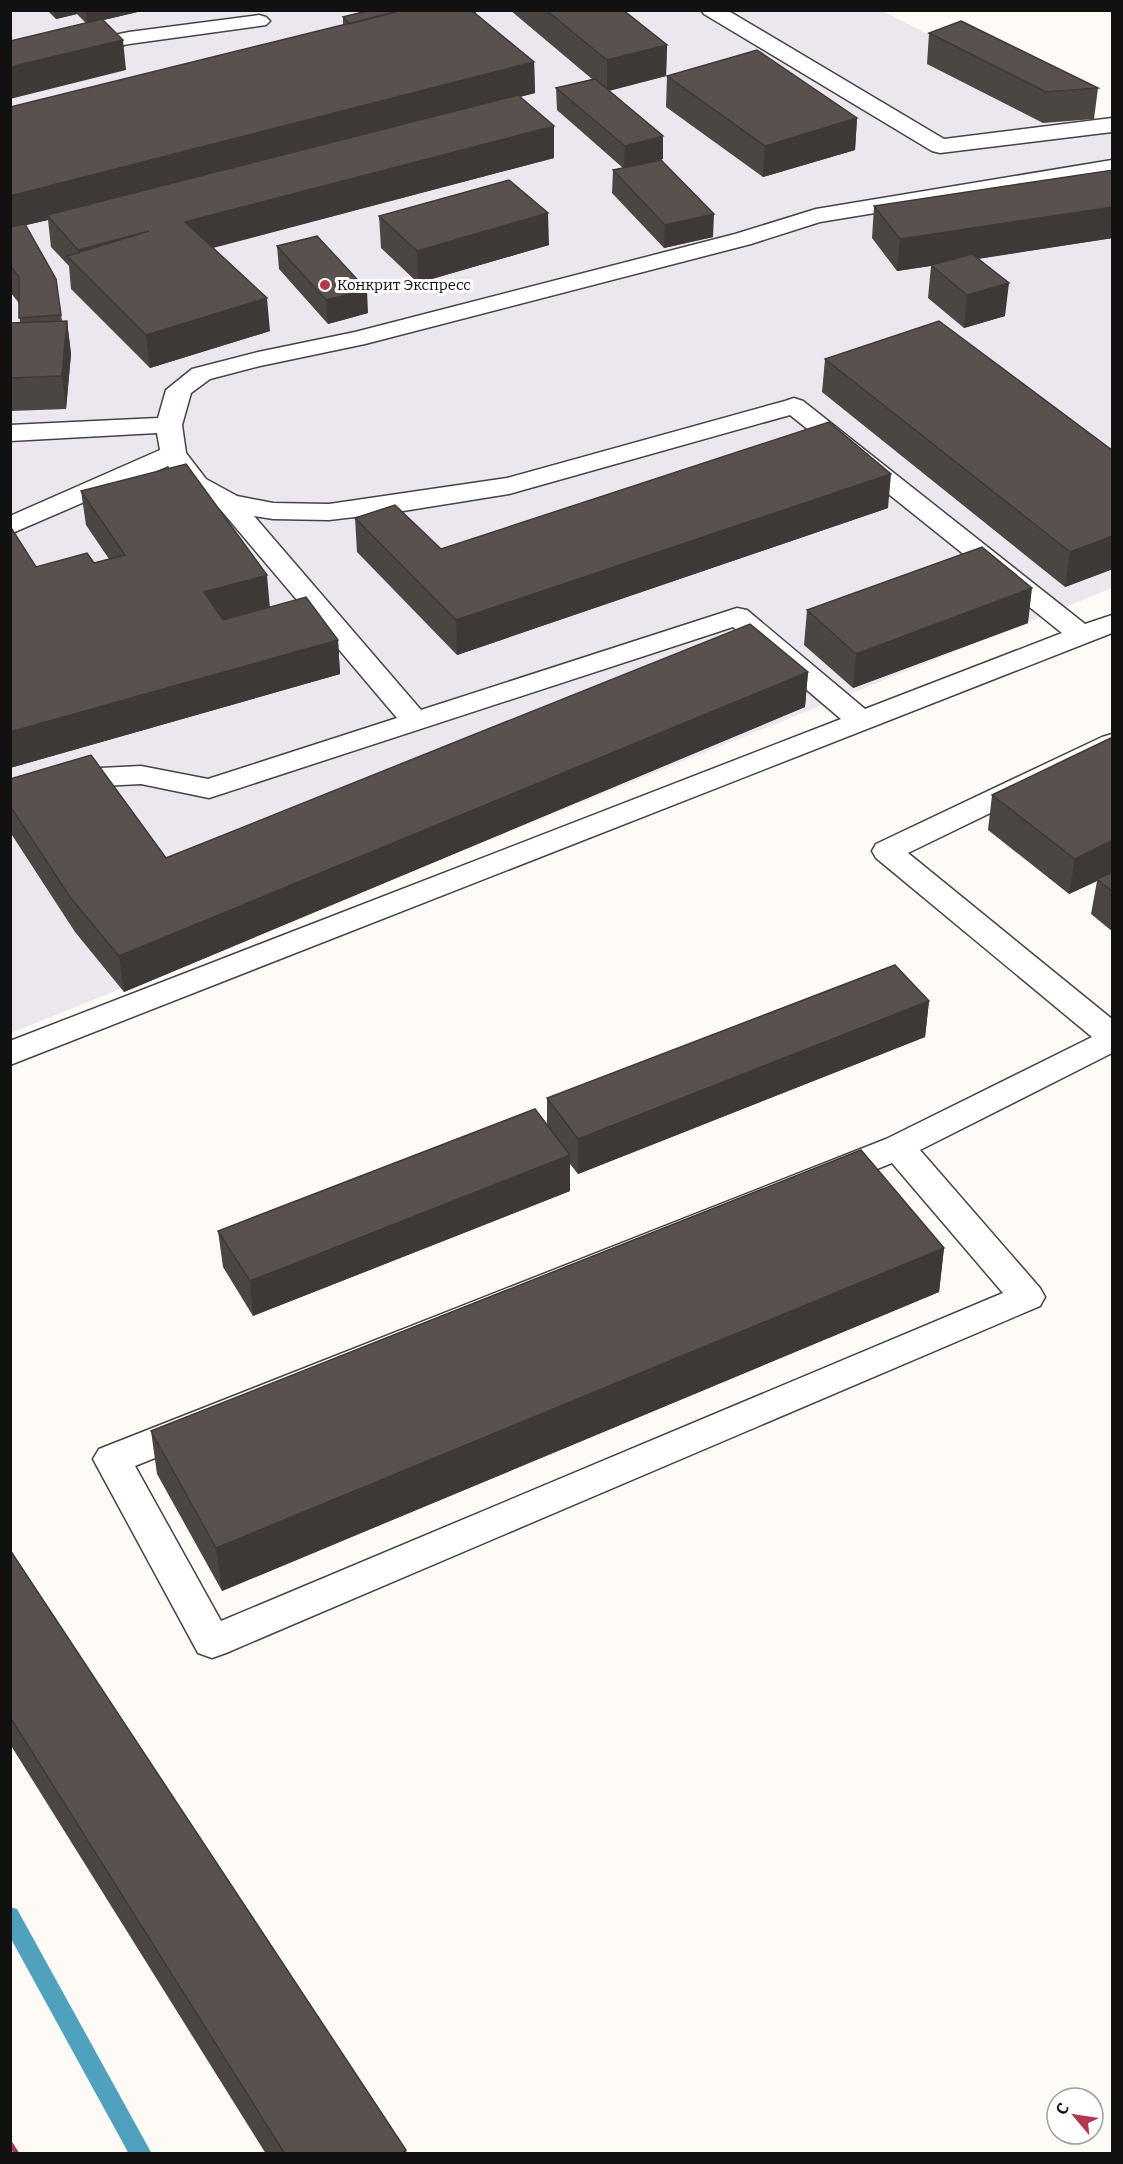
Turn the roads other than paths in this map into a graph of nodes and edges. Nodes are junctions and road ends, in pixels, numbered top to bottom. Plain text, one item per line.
1 (711, 10) edge
2 (259, 21) dead end
3 (10, 63) edge
4 (1113, 125) edge
5 (1113, 167) edge
6 (169, 425) junction
7 (10, 433) edge
8 (173, 454) junction
9 (229, 503) junction
10 (10, 526) edge
11 (1113, 623) edge
12 (1082, 635) junction
13 (415, 721) junction
14 (861, 721) junction
15 (1113, 743) edge
16 (10, 802) edge
17 (1113, 1038) edge
18 (10, 1054) edge
19 (898, 1147) junction

1 - 4 lane
2 - 3 lane
5 - 6 lane
6 - 7 lane
6 - 8 lane
8 - 9 lane
8 - 10 lane
9 - 12 lane
9 - 13 lane
11 - 12 lane
12 - 14 lane
13 - 14 lane
13 - 16 lane
14 - 18 lane
15 - 17 lane
17 - 19 lane
19 - 19 lane

